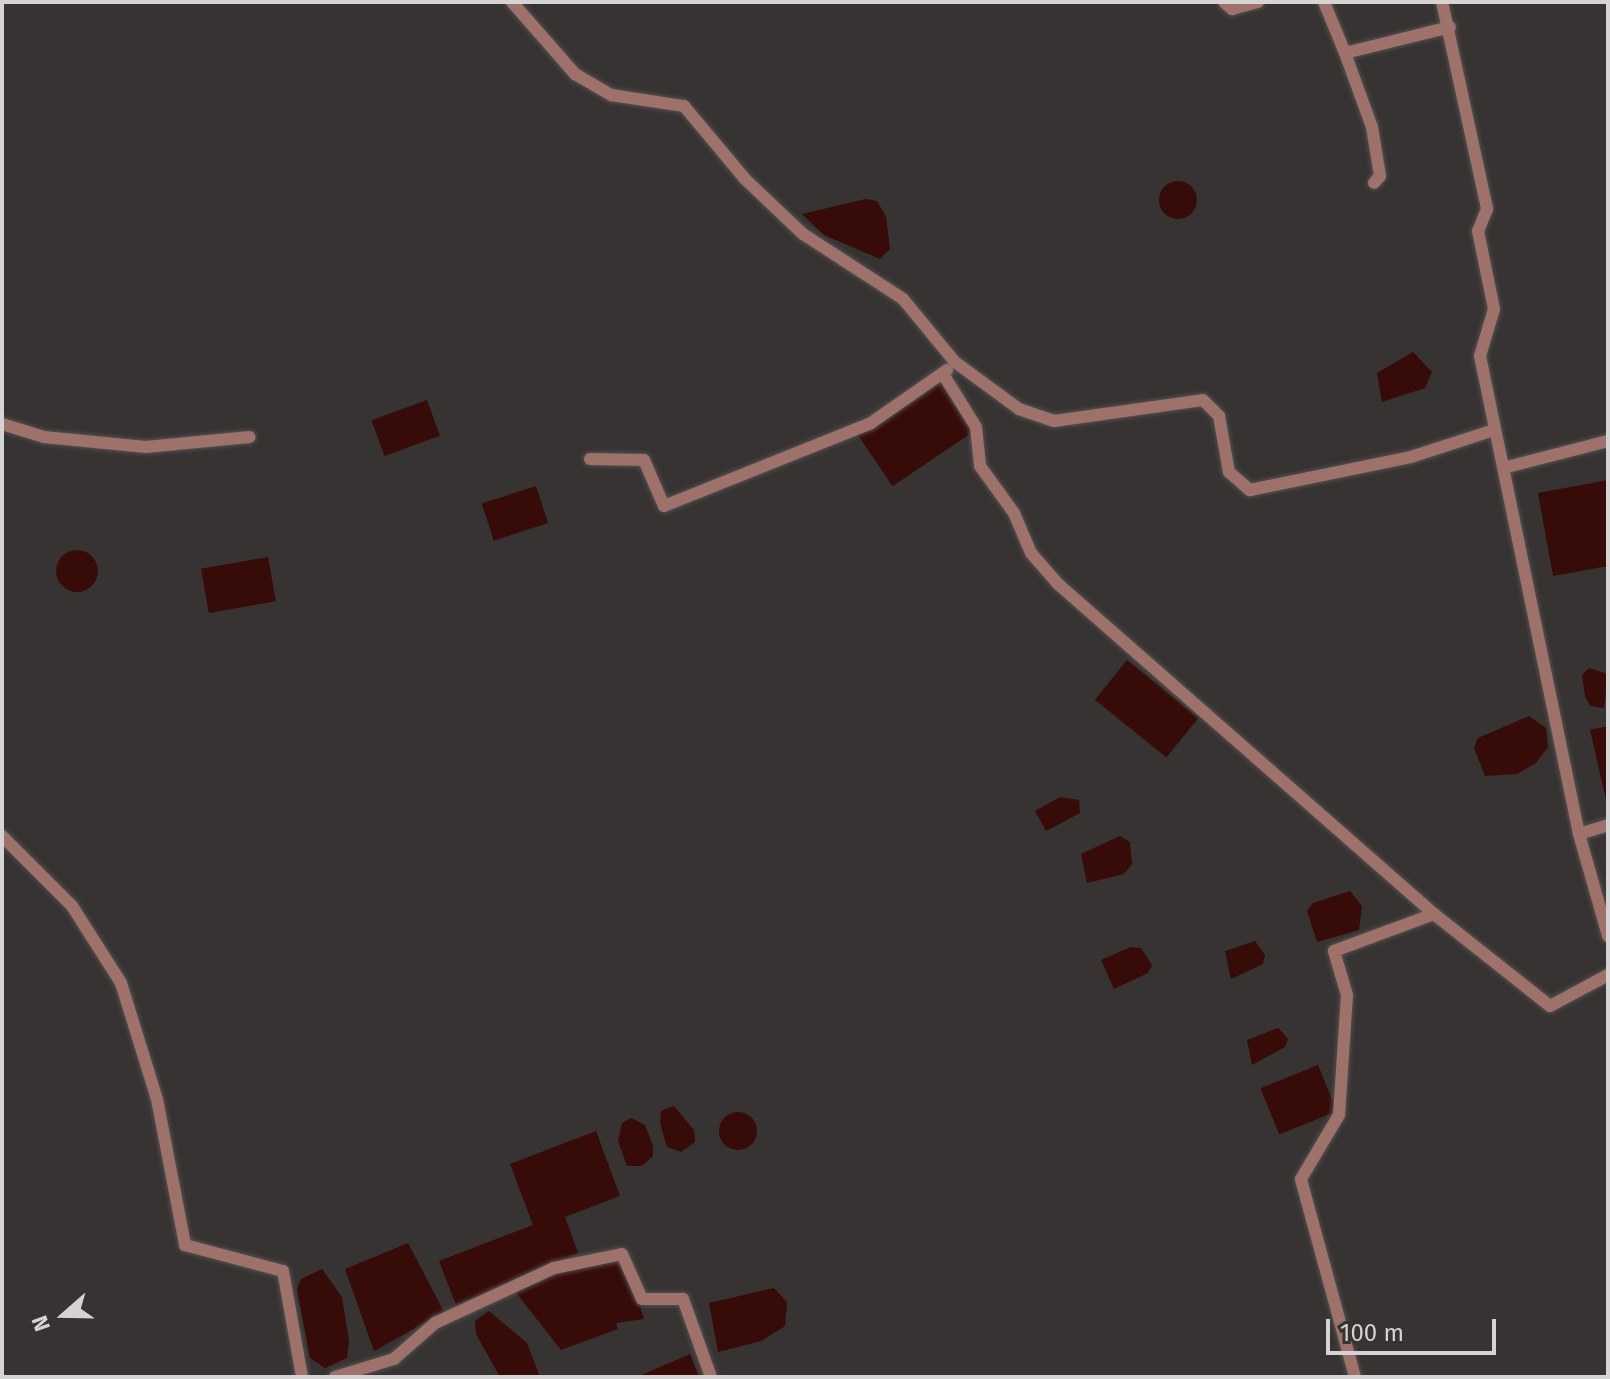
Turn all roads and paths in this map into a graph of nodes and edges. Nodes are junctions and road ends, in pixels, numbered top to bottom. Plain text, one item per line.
1 (512, 2) edge
2 (1224, 2) edge
3 (1258, 2) edge
4 (1324, 2) edge
5 (1442, 2) edge
6 (1450, 27) junction
7 (1345, 53) junction
8 (1374, 183) dead end
9 (955, 362) junction
10 (943, 374) junction
11 (2, 424) edge
12 (1494, 430) junction
13 (250, 437) dead end
14 (1608, 441) edge
15 (590, 459) dead end
16 (1503, 468) junction
17 (1608, 825) edge
18 (1579, 834) junction
19 (2, 836) edge
20 (1434, 914) junction
21 (1608, 936) edge
22 (1608, 975) edge
23 (302, 1377) edge
24 (335, 1377) edge
25 (711, 1377) edge
26 (1355, 1377) edge

1 - 9 street
2 - 3 street
4 - 7 street
5 - 6 street
6 - 7 street
6 - 12 street
7 - 8 street
9 - 10 street
9 - 12 street
10 - 15 street
10 - 20 street
11 - 13 street
12 - 16 street
14 - 16 street
16 - 18 street
17 - 18 street
18 - 21 street
19 - 23 street
20 - 22 street
20 - 26 street
24 - 25 street

